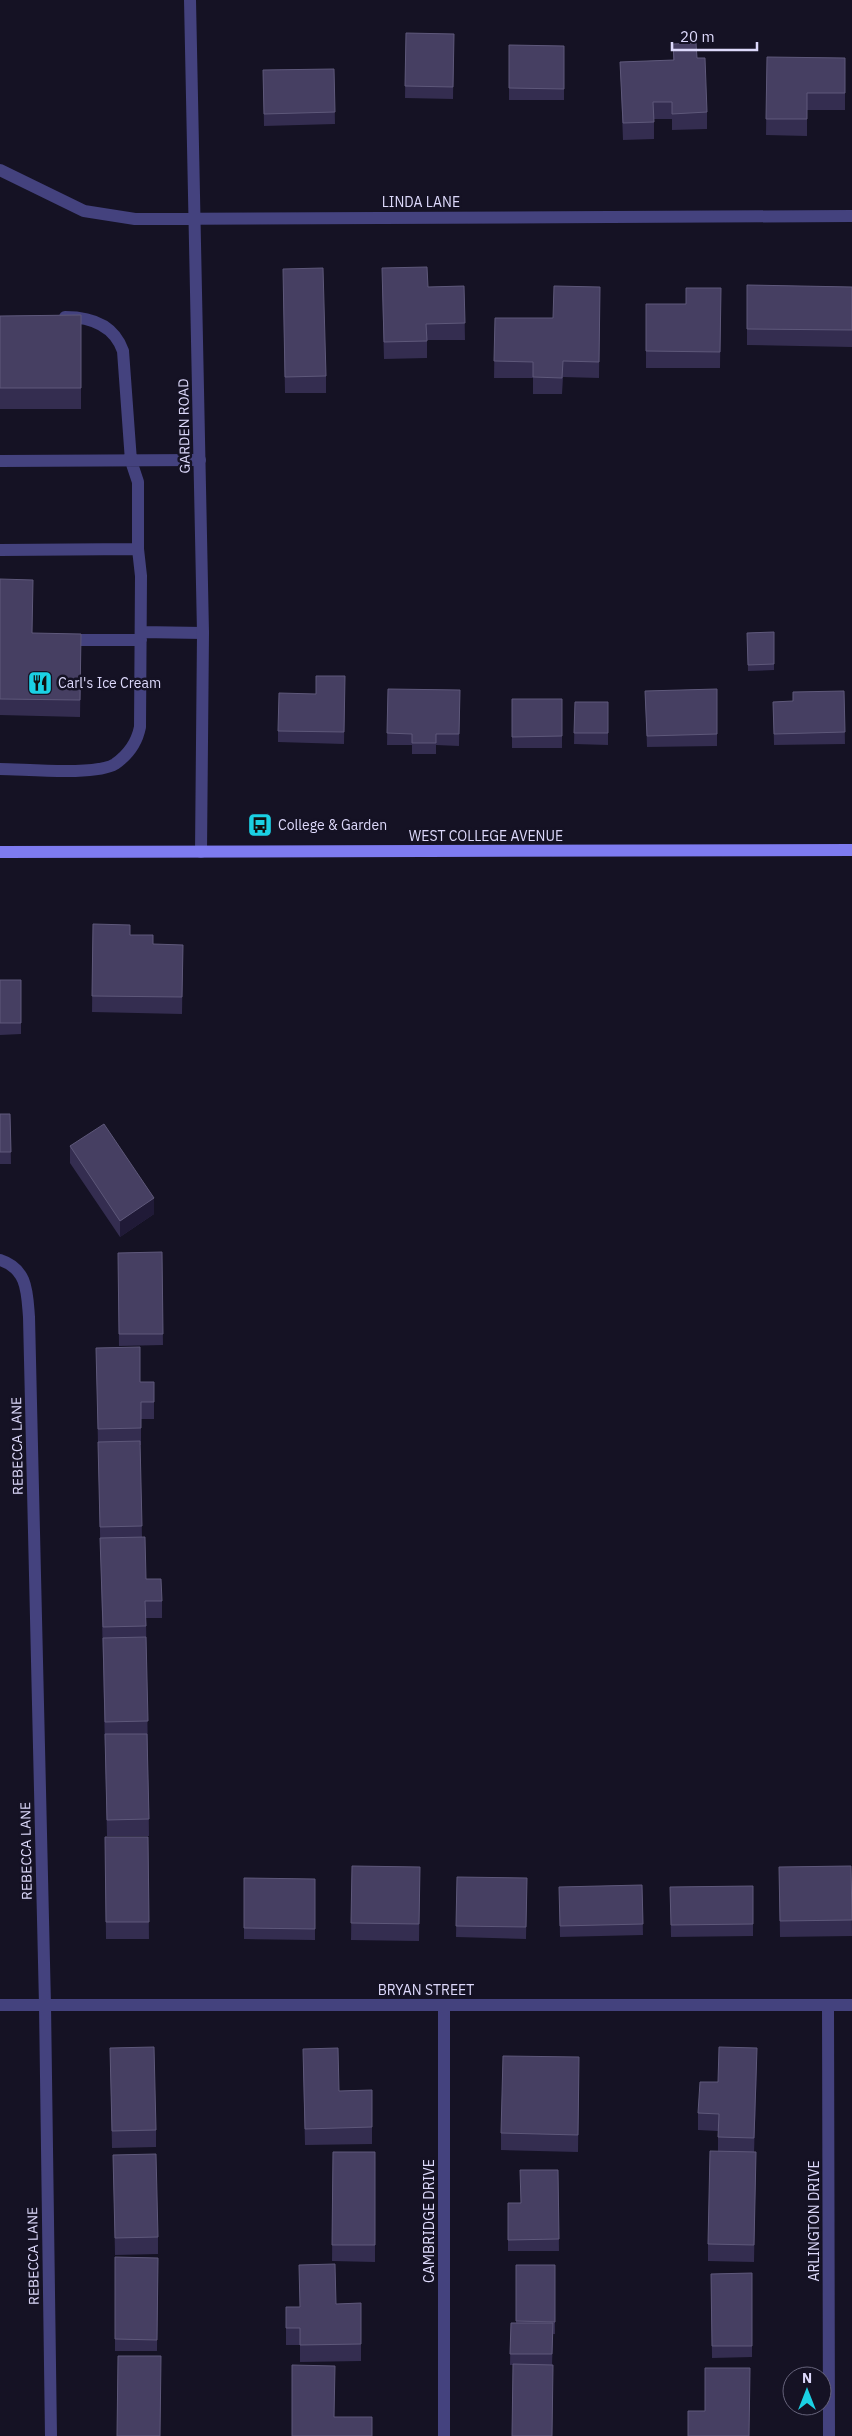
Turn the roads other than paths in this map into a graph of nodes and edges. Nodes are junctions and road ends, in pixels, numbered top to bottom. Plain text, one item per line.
1 (190, 0) edge
2 (0, 170) edge
3 (852, 216) edge
4 (194, 218) junction
5 (49, 318) edge
6 (200, 460) junction
7 (0, 461) edge
8 (131, 461) junction
9 (138, 549) junction
10 (0, 550) edge
11 (204, 633) junction
12 (141, 636) junction
13 (56, 640) edge
14 (0, 769) edge
15 (852, 850) edge
16 (0, 852) edge
17 (201, 852) junction
18 (0, 1260) edge
19 (0, 2005) edge
20 (45, 2005) junction
21 (444, 2005) junction
22 (828, 2005) junction
23 (852, 2005) edge
24 (51, 2436) edge
25 (444, 2436) edge
26 (829, 2436) edge

1 - 4 street, GARDEN ROAD
2 - 4 street, LINDA LANE
3 - 4 street, LINDA LANE
4 - 6 street, GARDEN ROAD
5 - 8 street
6 - 8 street
6 - 11 street, GARDEN ROAD
7 - 8 street
8 - 9 street
9 - 10 street
9 - 12 street
11 - 12 street
11 - 17 street, GARDEN ROAD
12 - 13 street
12 - 14 street
15 - 17 main road, WEST COLLEGE AVENUE
16 - 17 main road, WEST COLLEGE AVENUE
18 - 20 street, REBECCA LANE
19 - 20 street, BRYAN STREET
20 - 21 street, BRYAN STREET
20 - 24 street, REBECCA LANE
21 - 22 street, BRYAN STREET
21 - 25 street, CAMBRIDGE DRIVE
22 - 23 street, BRYAN STREET
22 - 26 street, ARLINGTON DRIVE

